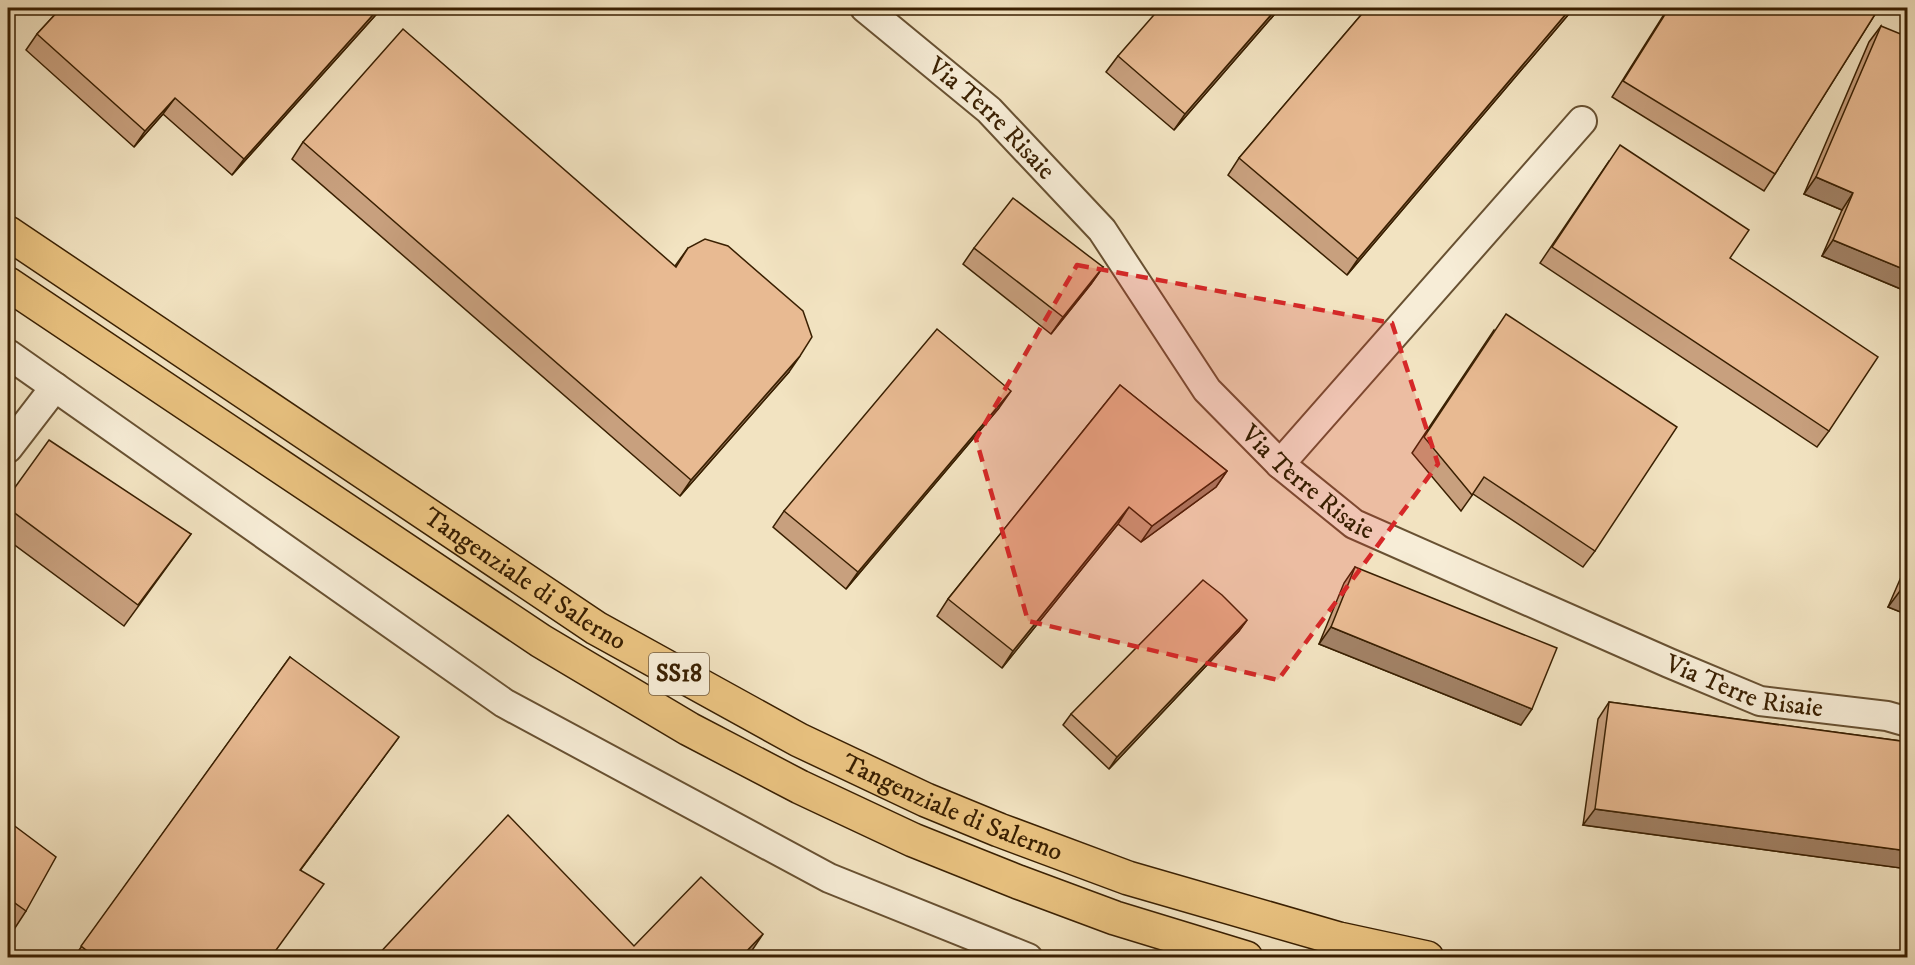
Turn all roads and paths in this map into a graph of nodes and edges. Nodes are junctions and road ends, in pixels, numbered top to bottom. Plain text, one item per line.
1 (865, 8) edge
2 (1582, 121) dead end
3 (8, 233) edge
4 (8, 284) edge
5 (8, 354) edge
6 (55, 387) junction
7 (8, 448) edge
8 (1280, 464) junction
9 (1908, 722) edge
10 (1028, 957) edge
11 (1246, 957) edge
12 (1427, 957) edge

1 - 8 street, Via Terre Risaie
2 - 8 street
3 - 12 highway, Tangenziale di Salerno / SS18
4 - 11 highway, Tangenziale di Salerno / SS18
5 - 6 street
6 - 7 street
6 - 10 street
8 - 9 street, Via Terre Risaie

